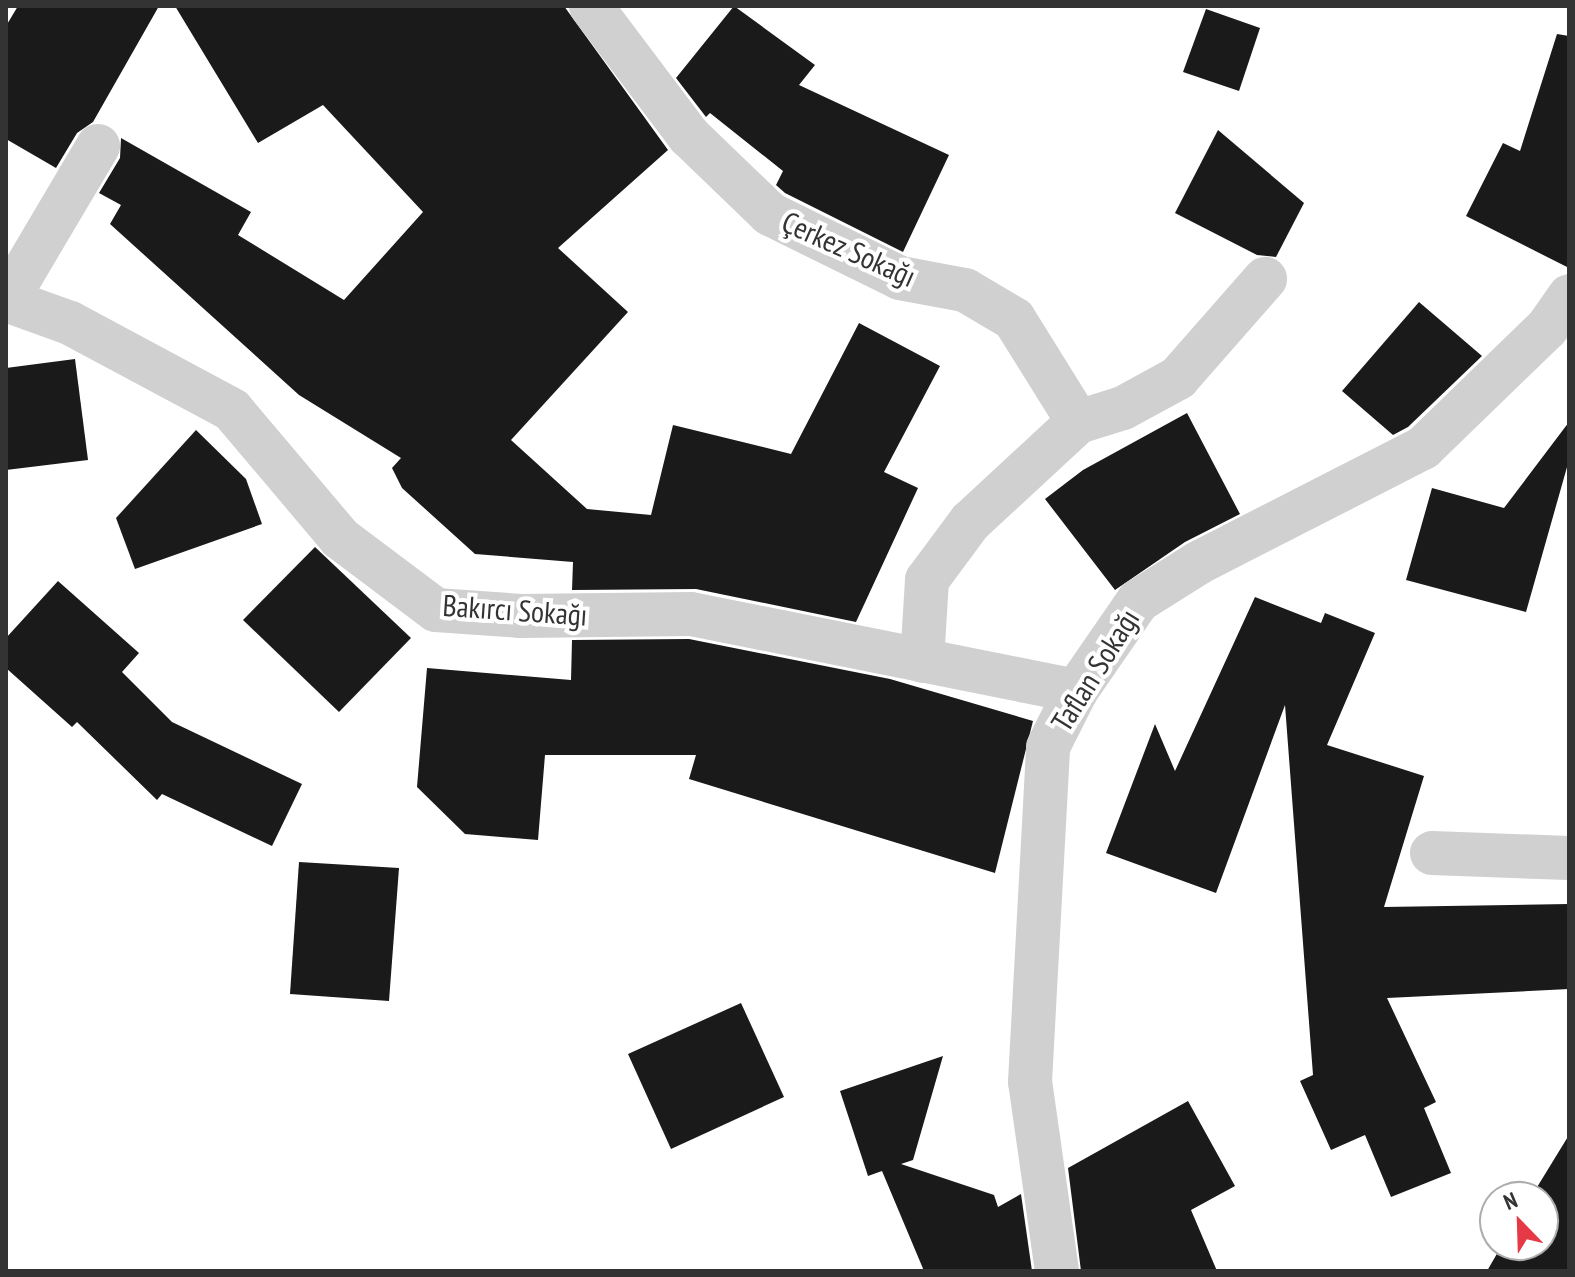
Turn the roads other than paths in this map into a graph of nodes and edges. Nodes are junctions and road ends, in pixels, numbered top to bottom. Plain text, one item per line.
1 (591, 6) edge
2 (98, 146) dead end
3 (1265, 279) dead end
4 (1569, 296) edge
5 (6, 300) edge
6 (1078, 422) junction
7 (922, 661) junction
8 (1076, 691) junction
9 (1432, 853) dead end
10 (1569, 858) edge
11 (1057, 1271) edge

1 - 6 street, Çerkez Sokağı
2 - 5 street
3 - 6 street
4 - 8 street, Taflan Sokağı
5 - 7 street, Bakırcı Sokağı
6 - 7 street
7 - 8 street, Bakırcı Sokağı
8 - 11 street, Taflan Sokağı
9 - 10 street

